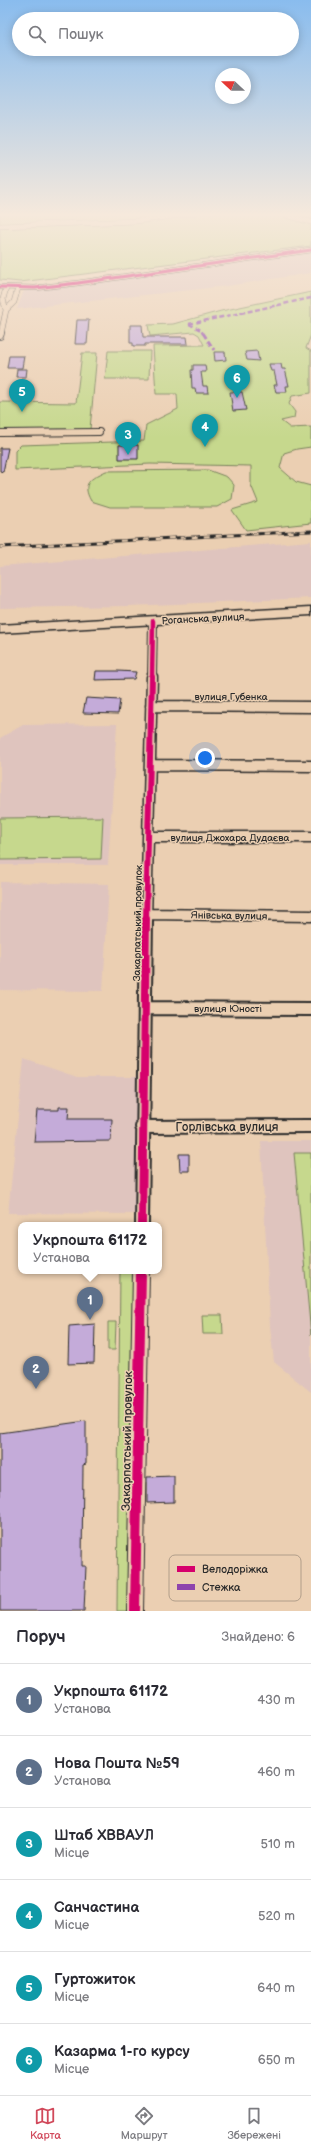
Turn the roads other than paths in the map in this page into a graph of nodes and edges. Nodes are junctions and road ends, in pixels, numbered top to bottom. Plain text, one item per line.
1 (3, 288) edge
2 (18, 288) edge
3 (6, 310) junction
4 (0, 336) edge
5 (0, 432) edge
6 (99, 432) dead end
7 (311, 611) edge
8 (153, 621) junction
9 (0, 629) edge
10 (151, 706) junction
11 (311, 707) edge
12 (150, 765) junction
13 (311, 766) edge
14 (148, 837) junction
15 (311, 837) edge
16 (147, 914) junction
17 (311, 916) edge
18 (145, 1008) junction
19 (311, 1009) edge
20 (311, 1126) edge
21 (142, 1127) junction
22 (142, 1222) edge
23 (141, 1274) edge
24 (135, 1611) edge

1 - 3 street
2 - 3 street
3 - 4 street
5 - 6 street
7 - 8 main road, Роганська вулиця
8 - 9 main road, Роганська вулиця
8 - 10 street, Закарпатський провулок
10 - 11 street, вулиця Губенка
10 - 12 street, Закарпатський провулок
12 - 13 street
12 - 14 street, Закарпатський провулок
14 - 15 street, вулиця Джохара Дудаєва
14 - 16 street, Закарпатський провулок
16 - 17 street, Янівська вулиця
16 - 18 street, Закарпатський провулок
18 - 19 street, вулиця Юності
18 - 21 street, Закарпатський провулок
20 - 21 street, Горлівська вулиця
21 - 22 street, Закарпатський провулок
23 - 24 street, Закарпатський провулок

